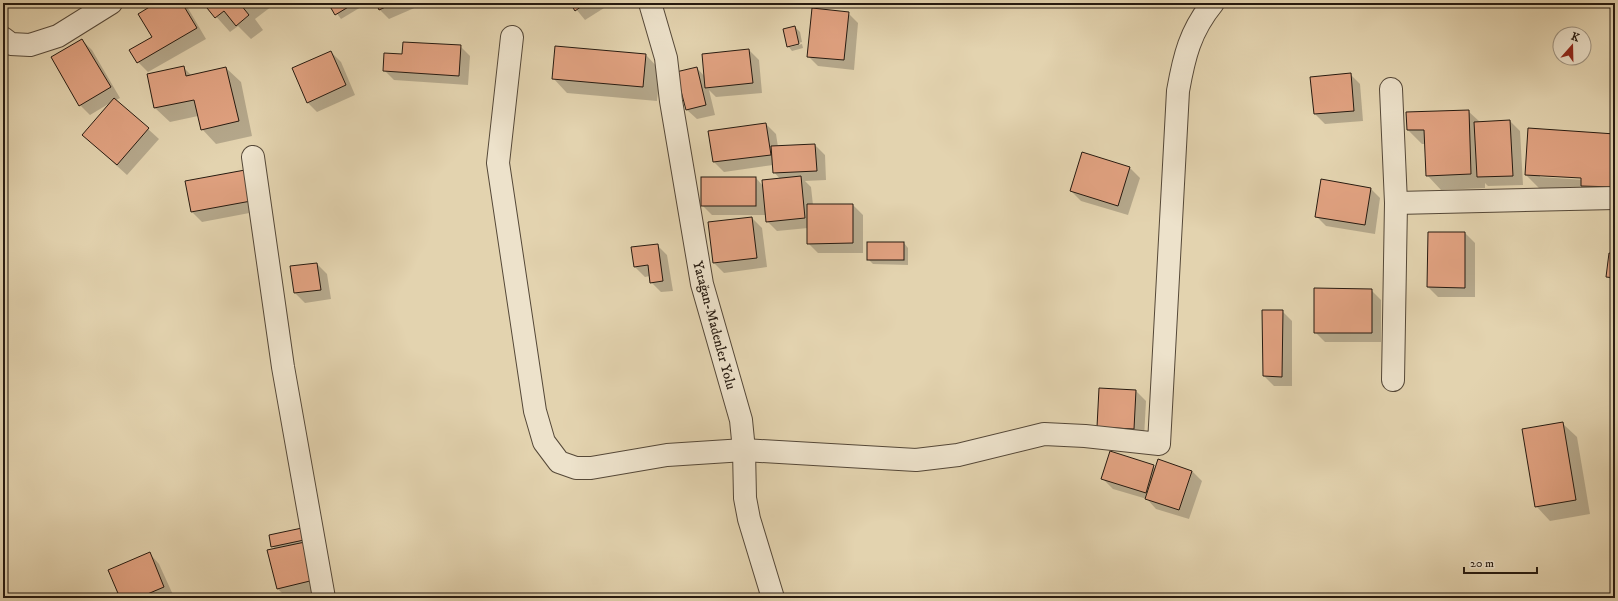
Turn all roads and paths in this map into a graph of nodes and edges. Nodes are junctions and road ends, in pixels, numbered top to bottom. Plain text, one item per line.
1 (111, 3) edge
2 (650, 3) edge
3 (1213, 3) edge
4 (512, 37) dead end
5 (3, 38) edge
6 (1391, 89) dead end
7 (253, 157) dead end
8 (1615, 198) edge
9 (1396, 203) junction
10 (1393, 380) dead end
11 (744, 450) junction
12 (324, 598) edge
13 (772, 598) edge

1 - 5 street
2 - 11 street, Yatağan-Madenler Yolu
3 - 11 street
4 - 11 street
6 - 9 street
7 - 12 street
8 - 9 street
9 - 10 street
11 - 13 street, Yatağan-Madenler Yolu

